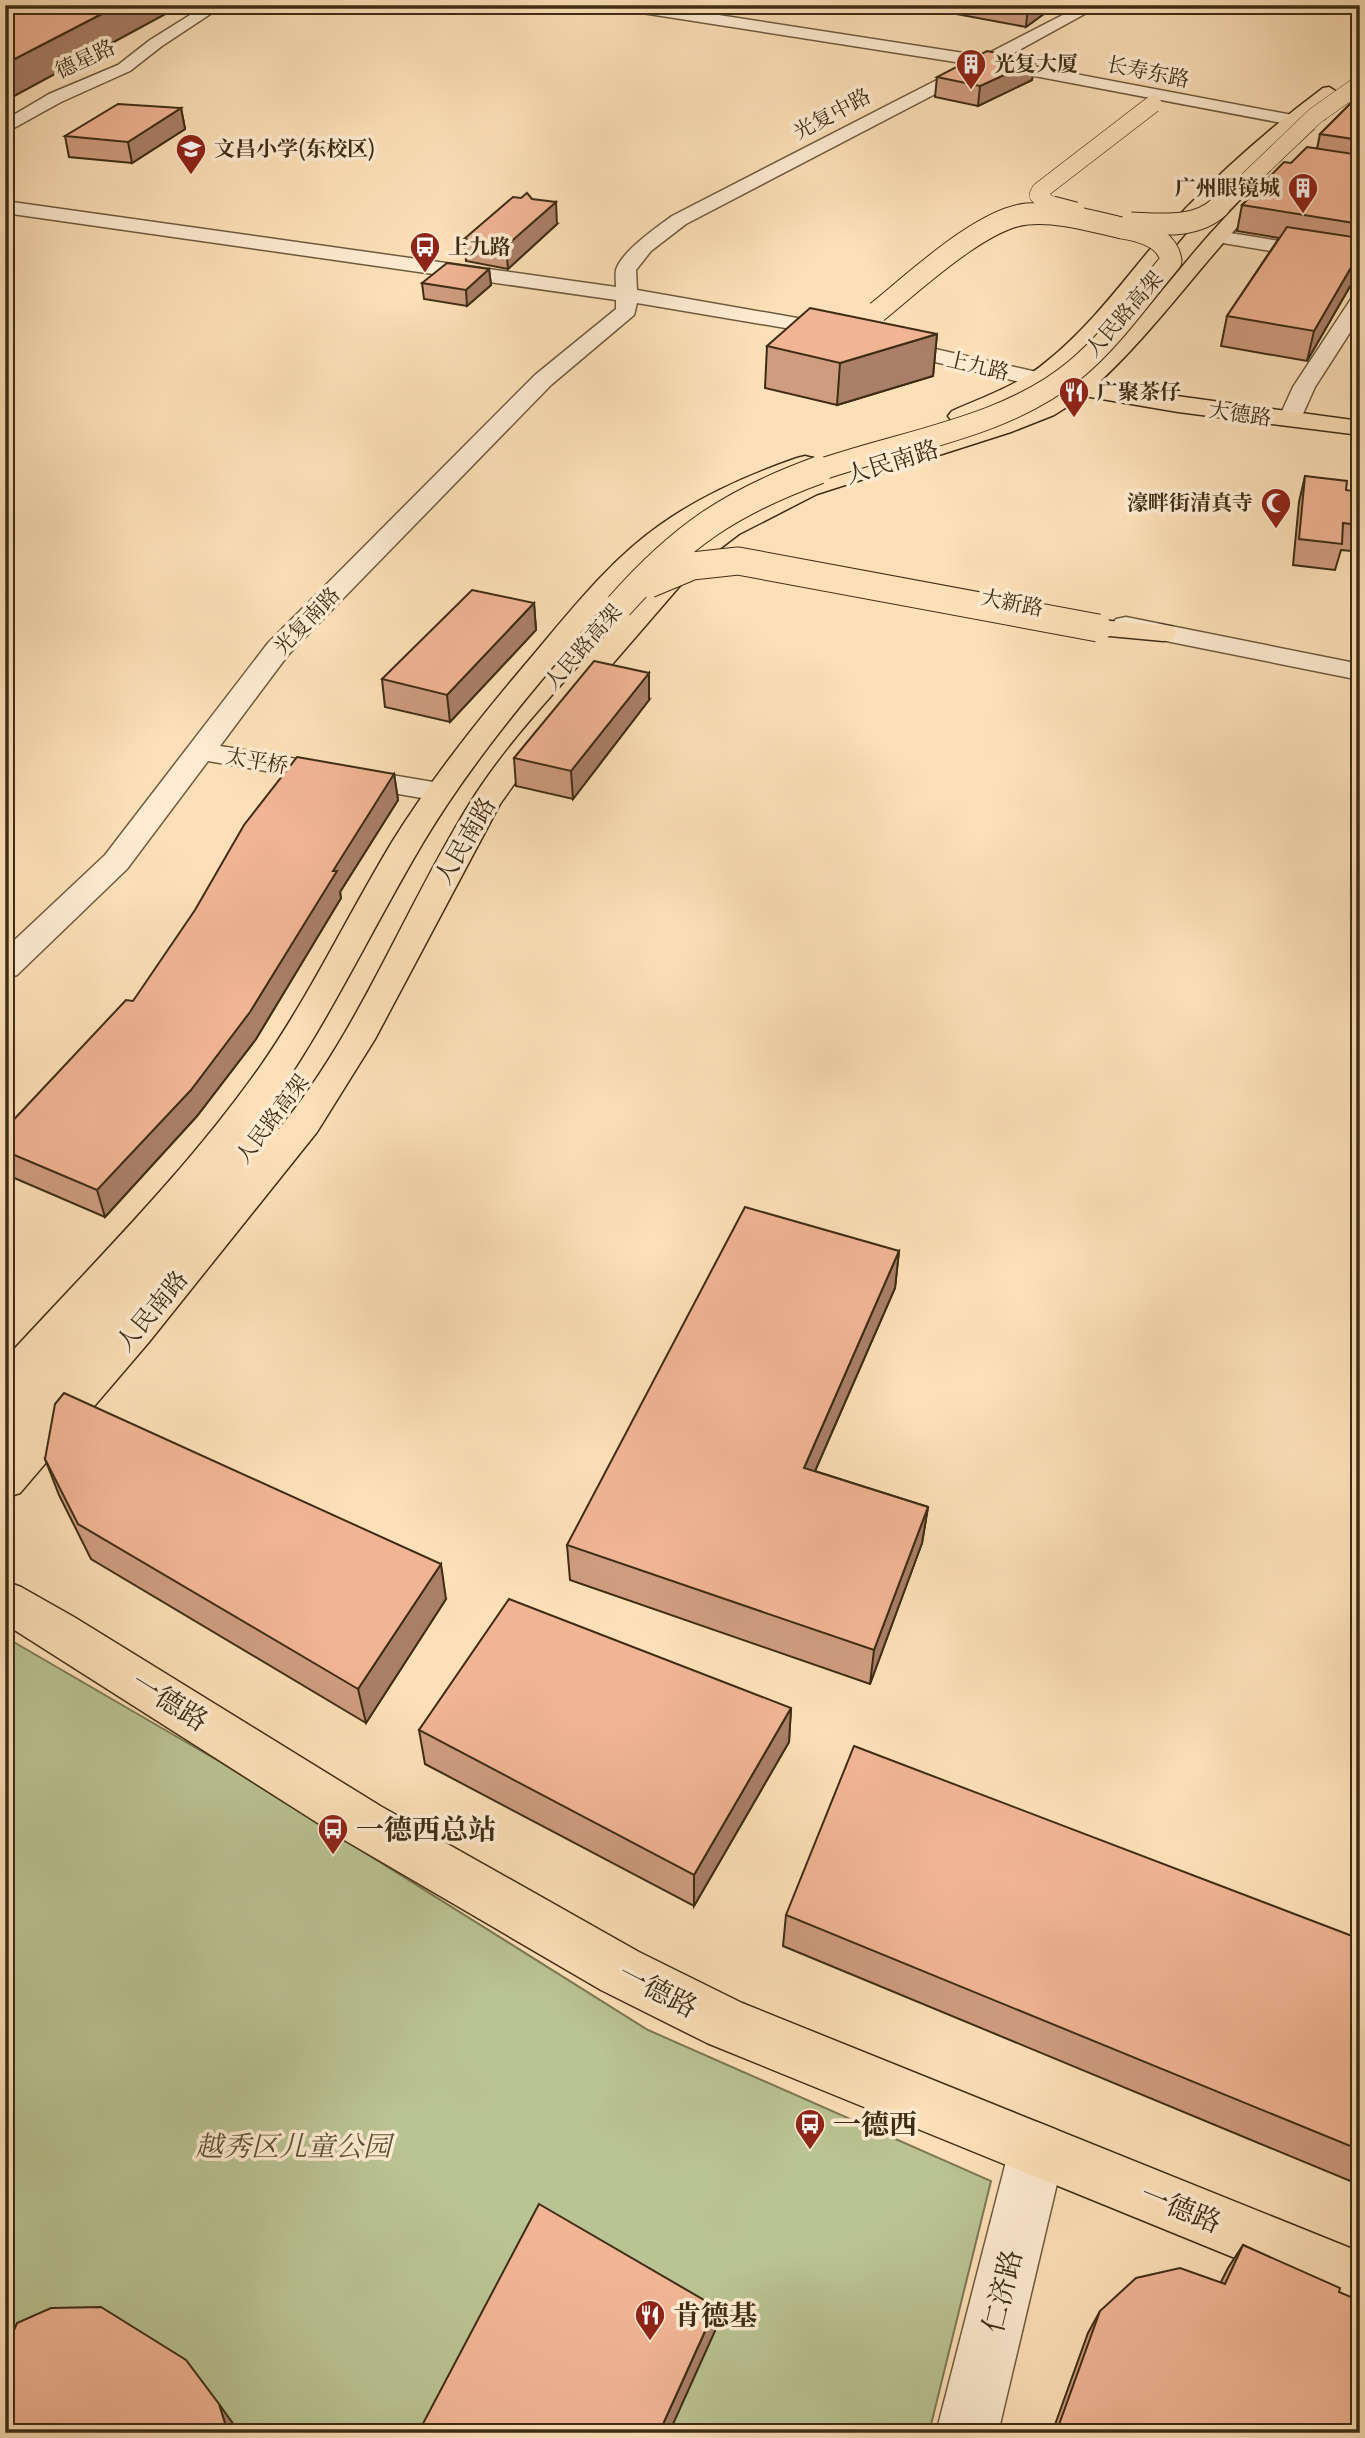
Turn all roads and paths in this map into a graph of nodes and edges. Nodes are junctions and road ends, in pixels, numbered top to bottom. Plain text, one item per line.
1 (217, 5) edge
2 (622, 5) edge
3 (1094, 5) edge
4 (982, 61) junction
5 (1360, 72) edge
6 (1360, 84) edge
7 (1360, 98) edge
8 (1159, 100) junction
9 (1292, 120) junction
10 (1324, 127) junction
11 (5, 128) edge
12 (1288, 162) junction
13 (1312, 166) edge
14 (5, 207) edge
15 (1211, 215) junction
16 (1217, 237) junction
17 (1360, 260) edge
18 (1171, 261) junction
19 (628, 295) junction
20 (1360, 300) edge
21 (847, 334) junction
22 (1037, 379) junction
23 (1080, 389) junction
24 (1290, 420) junction
25 (1360, 428) edge
26 (663, 534) junction
27 (708, 543) junction
28 (619, 606) junction
29 (1163, 633) junction
30 (1360, 672) edge
31 (200, 751) junction
32 (439, 792) junction
33 (5, 968) edge
34 (5, 1387) edge
35 (5, 1436) edge
36 (5, 1480) edge
37 (5, 1601) edge
38 (1037, 2150) junction
39 (1360, 2282) edge
40 (967, 2433) edge

1 - 11 street, 德星路
2 - 4 street, 长寿东路
3 - 4 street, 光复中路
4 - 8 street, 长寿东路
4 - 19 street, 光复中路
5 - 9 main road, 人民南路
6 - 15 main road, 人民路高架, bridge
7 - 10 main road, 人民南路
8 - 9 street, 长寿东路
8 - 15 main road, bridge
9 - 10 street, 长寿东路
9 - 22 main road, 人民南路
10 - 12 main road, 人民南路
12 - 13 street
12 - 16 main road, 人民南路
14 - 19 street, 上九路
15 - 18 main road, 人民路高架
16 - 17 street
16 - 23 main road, 人民南路
18 - 21 main road, bridge
18 - 28 main road, 人民路高架, bridge
19 - 21 street, 上九路
19 - 31 street, 光复南路
20 - 24 street
21 - 22 street, 上九路
22 - 23 street, 上九路
22 - 26 main road, 人民南路
23 - 24 main road, 大德路
23 - 27 main road, 人民南路
24 - 25 main road, 大德路
26 - 27 street, 大新路
26 - 32 main road, 人民南路
27 - 29 street, 大新路
27 - 36 main road, 人民南路
28 - 29 main road, bridge
28 - 35 main road, 人民路高架
29 - 30 street, 大新路
31 - 32 street, 太平桥
31 - 33 street, 光复南路
32 - 34 main road, 人民南路
37 - 38 main road, 一德路
38 - 39 main road, 一德路
38 - 40 street, 仁济路

